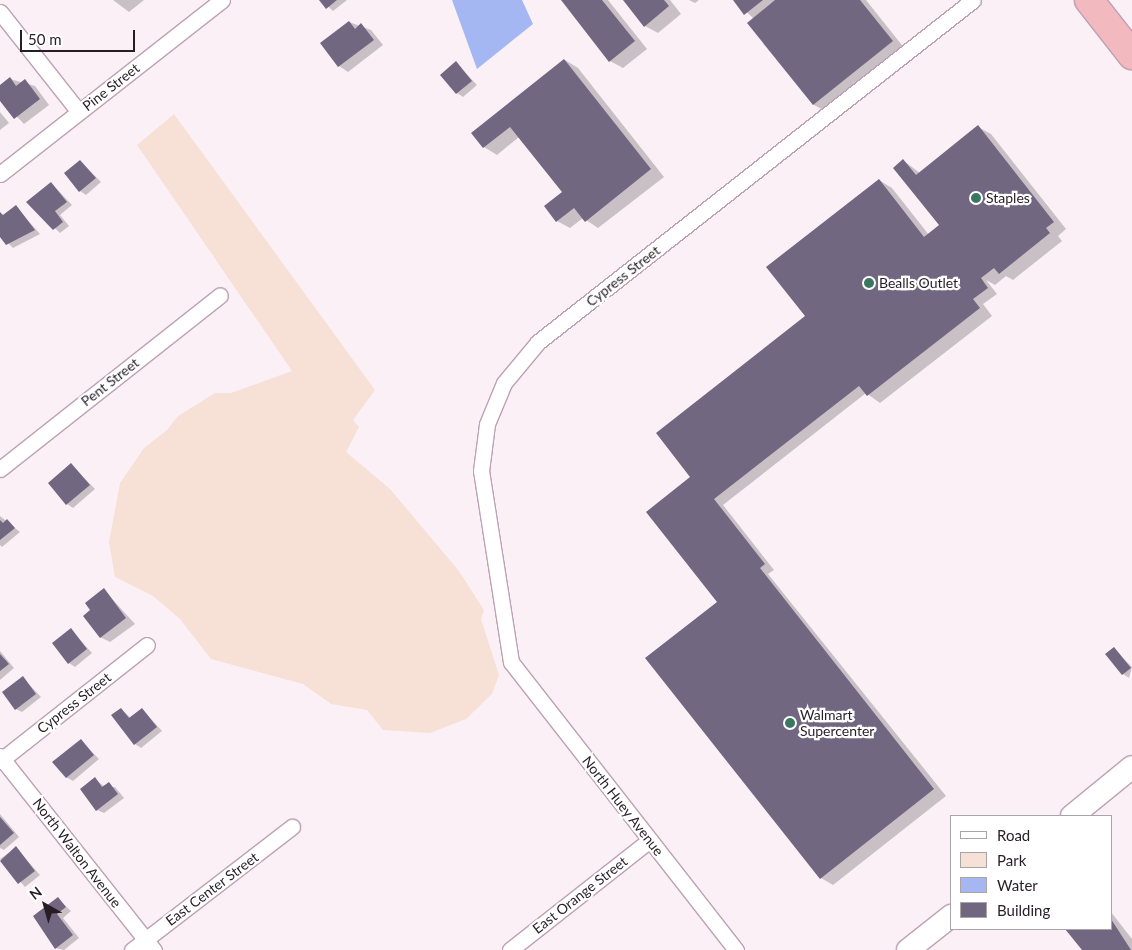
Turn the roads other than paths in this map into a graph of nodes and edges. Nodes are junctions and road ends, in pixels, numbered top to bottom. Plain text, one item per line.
1 (222, 0) edge
2 (973, 0) edge
3 (1088, 0) edge
4 (0, 12) edge
5 (1132, 55) edge
6 (79, 112) junction
7 (0, 174) edge
8 (220, 294) dead end
9 (0, 469) edge
10 (147, 645) dead end
11 (510, 662) joint
12 (1, 759) edge
13 (1132, 766) edge
14 (1073, 815) edge
15 (292, 828) dead end
16 (650, 840) junction
17 (950, 917) edge
18 (150, 945) edge
19 (132, 950) edge
20 (510, 950) edge
21 (736, 950) edge
22 (908, 950) edge

1 - 6 street, Pine Street
2 - 11 street, Cypress Street
3 - 5 highway
4 - 6 street
6 - 7 street, Pine Street
8 - 9 street, Pent Street
10 - 12 street, Cypress Street
11 - 16 street, North Huey Avenue
12 - 18 street, North Walton Avenue
13 - 14 main road
15 - 18 street, East Center Street
16 - 20 street, East Orange Street
16 - 21 street, North Huey Avenue
17 - 22 main road
18 - 19 street, East Center Street

